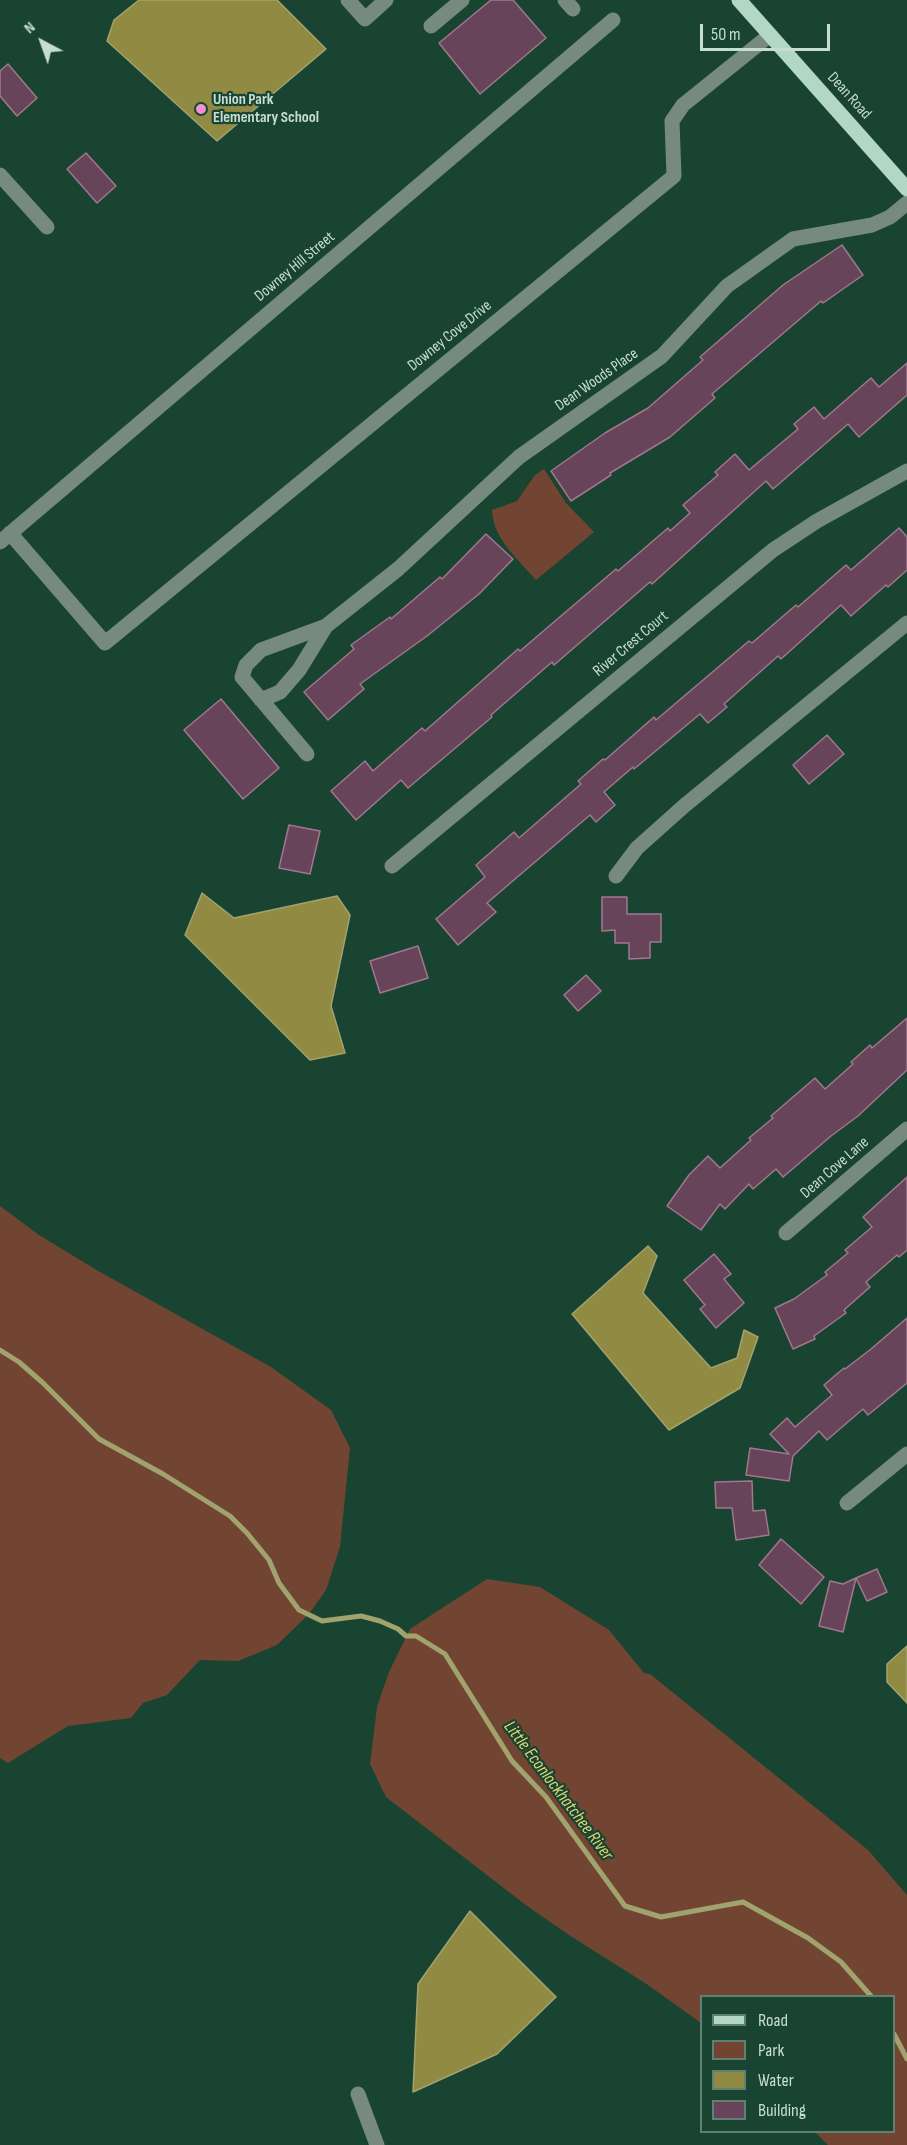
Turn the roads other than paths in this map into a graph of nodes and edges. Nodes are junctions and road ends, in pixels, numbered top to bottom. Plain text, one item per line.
1 (348, 0) edge
2 (386, 0) edge
3 (462, 0) edge
4 (739, 0) edge
5 (613, 20) dead end
6 (431, 26) dead end
7 (770, 35) junction
8 (0, 175) edge
9 (907, 189) edge
10 (907, 203) edge
11 (47, 227) dead end
12 (907, 471) edge
13 (5, 537) edge
14 (907, 623) edge
15 (326, 626) junction
16 (261, 700) junction
17 (307, 754) dead end
18 (392, 866) dead end
19 (616, 876) dead end
20 (907, 1129) edge
21 (786, 1233) dead end
22 (907, 1454) edge
23 (847, 1503) dead end
24 (358, 2094) dead end
25 (377, 2145) edge

1 - 2 street
3 - 6 street
4 - 7 main road, Dean Road
5 - 13 street, Downey Hill Street
7 - 9 main road, Dean Road
7 - 13 street, Downey Cove Drive
8 - 11 street
10 - 15 street, Dean Woods Place
12 - 18 street, River Crest Court
14 - 19 street
15 - 16 street
15 - 16 street
16 - 17 street
20 - 21 street, Dean Cove Lane
22 - 23 street
24 - 25 street

